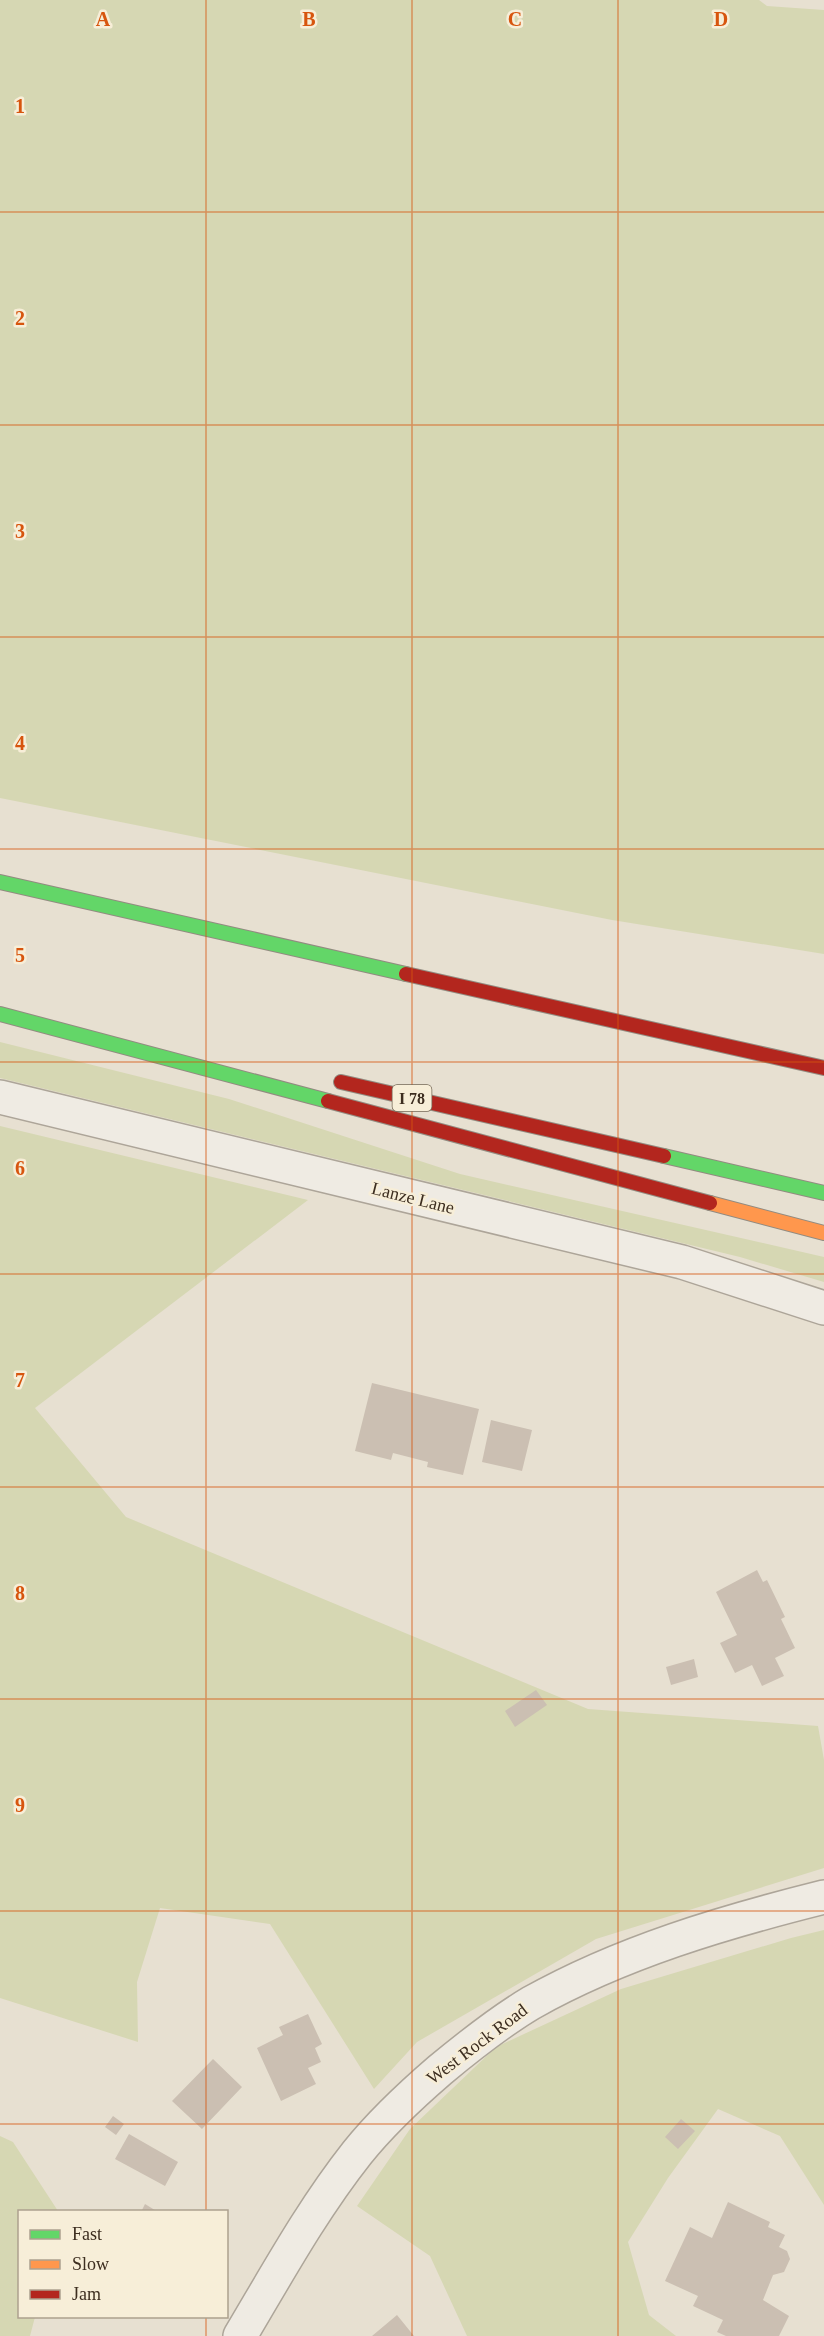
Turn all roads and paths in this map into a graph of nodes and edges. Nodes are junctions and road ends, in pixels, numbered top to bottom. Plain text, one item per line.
1 (0, 875) edge
2 (0, 882) edge
3 (215, 916) dead end
4 (0, 1003) edge
5 (0, 1014) edge
6 (93, 1024) dead end
7 (824, 1068) edge
8 (325, 1078) dead end
9 (0, 1097) edge
10 (824, 1193) edge
11 (824, 1233) edge
12 (824, 1308) edge
13 (824, 1897) edge
14 (240, 2336) edge

1 - 3 highway
2 - 7 highway
4 - 6 highway
5 - 11 highway
8 - 10 highway, I 78
9 - 12 street, Lanze Lane
13 - 14 street, West Rock Road

